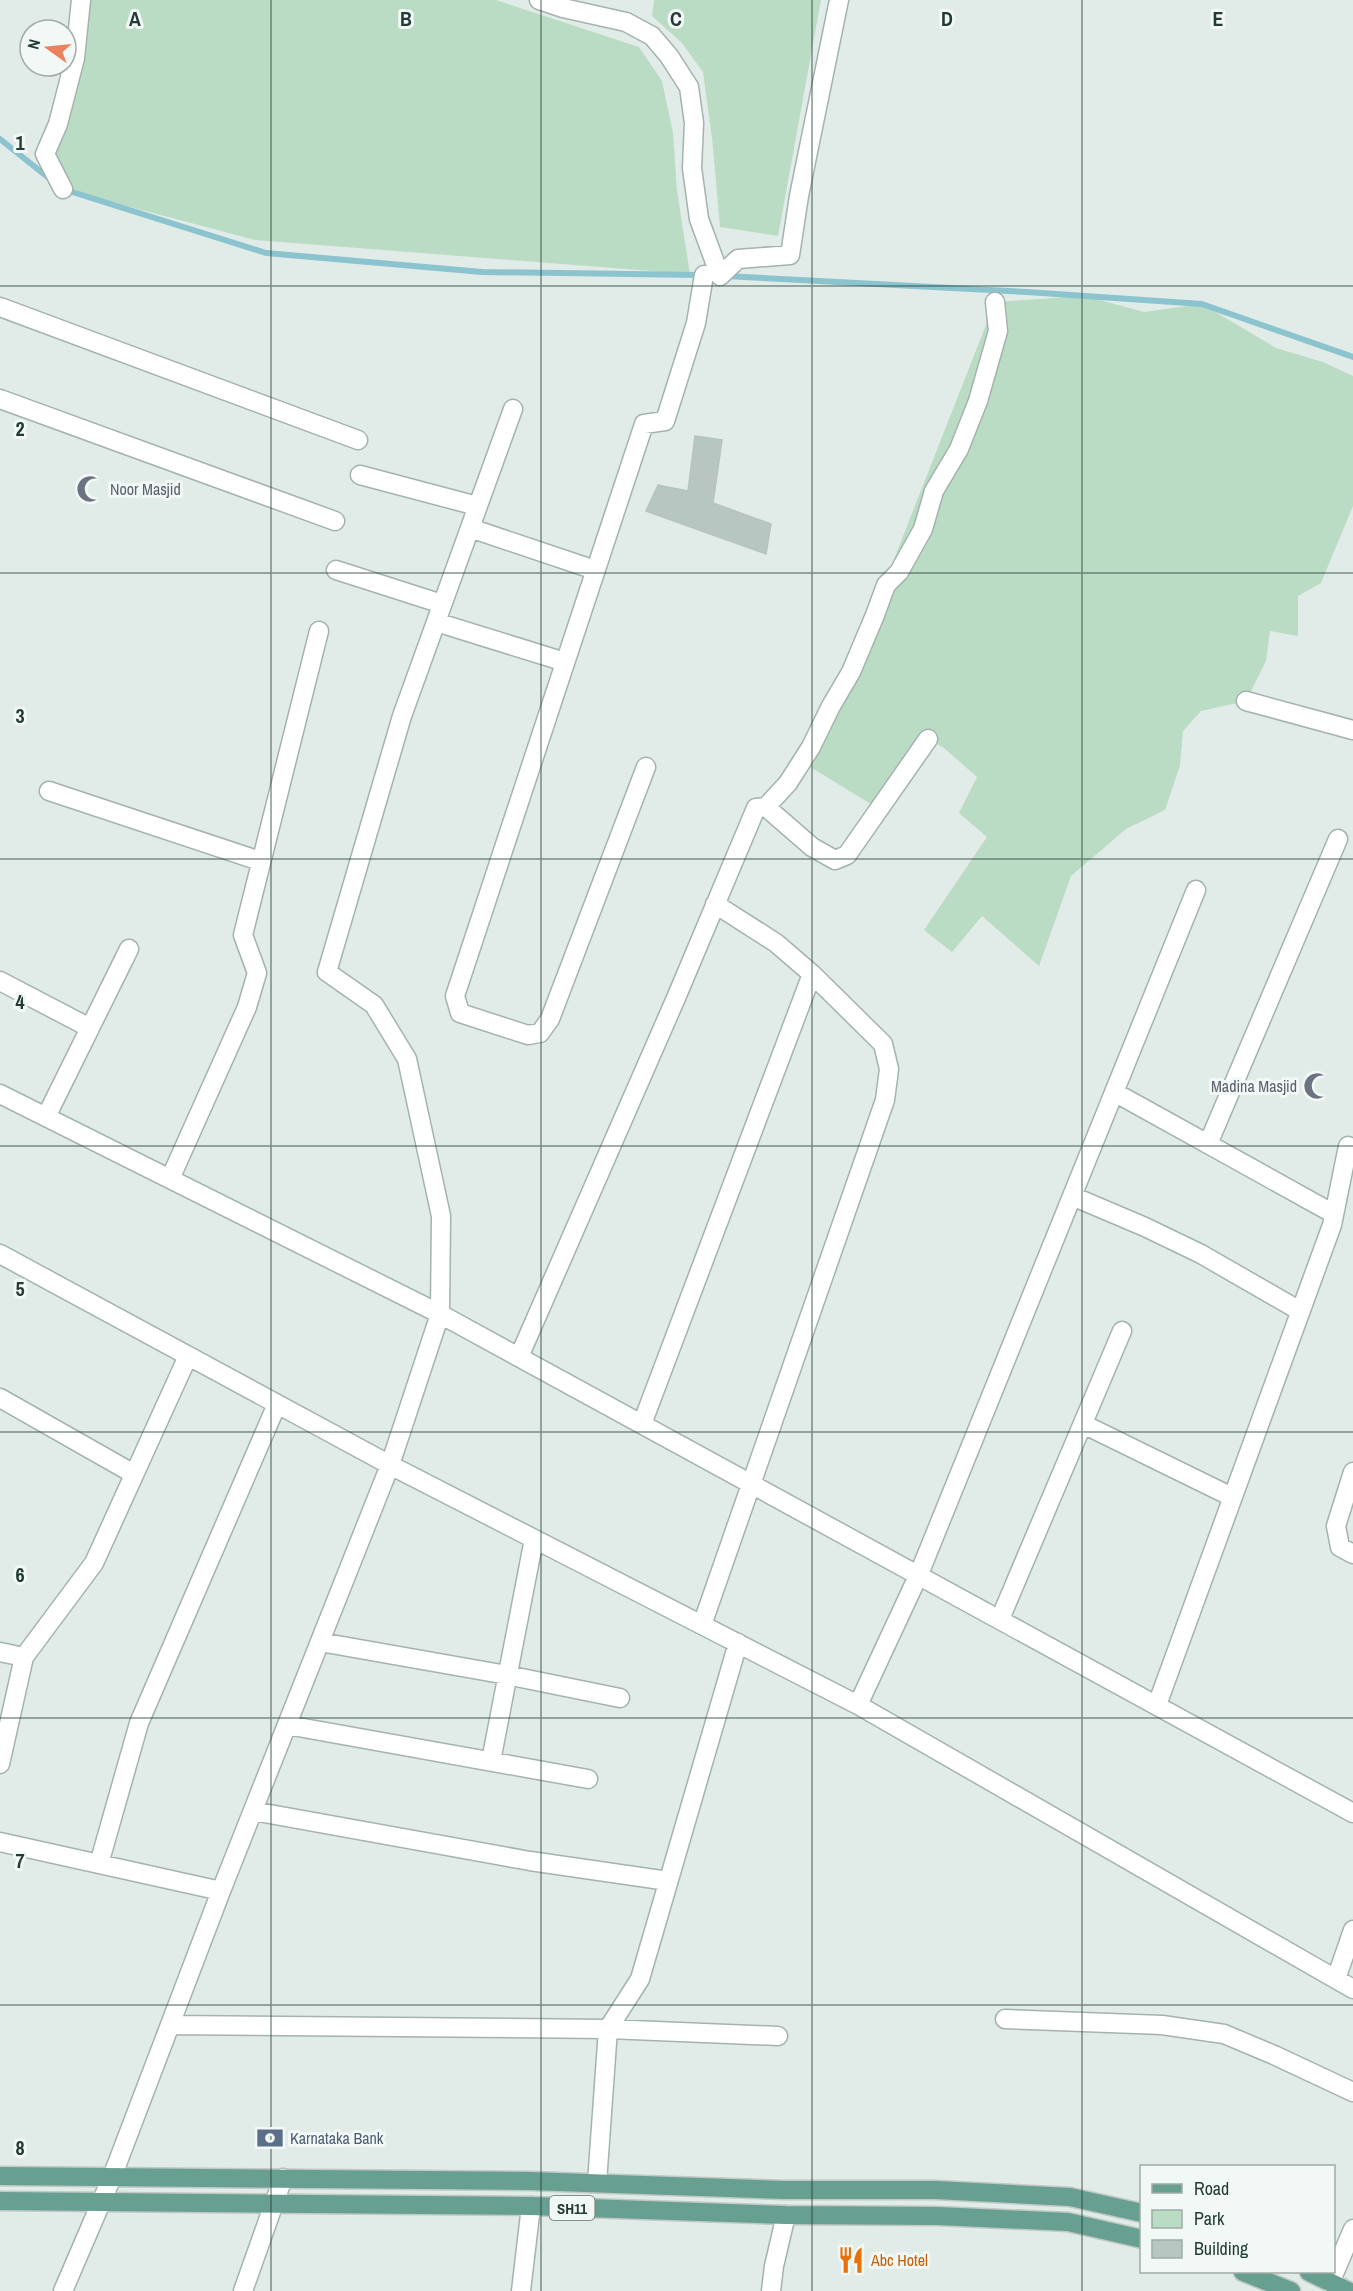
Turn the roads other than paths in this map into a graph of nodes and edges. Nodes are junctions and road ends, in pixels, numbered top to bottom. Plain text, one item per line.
1 (81, 0) edge
2 (539, 0) edge
3 (839, 0) edge
4 (63, 189) dead end
5 (704, 275) dead end
6 (995, 302) dead end
7 (0, 307) edge
8 (0, 399) edge
9 (513, 409) dead end
10 (358, 440) dead end
11 (360, 475) dead end
12 (477, 506) junction
13 (335, 521) dead end
14 (470, 528) junction
15 (336, 570) dead end
16 (595, 570) junction
17 (442, 604) junction
18 (436, 622) junction
19 (319, 631) dead end
20 (565, 662) junction
21 (1246, 701) dead end
22 (1353, 730) edge
23 (928, 739) dead end
24 (646, 767) dead end
25 (49, 791) dead end
26 (766, 807) junction
27 (1338, 839) dead end
28 (260, 861) junction
29 (1196, 890) dead end
30 (715, 904) junction
31 (129, 949) dead end
32 (812, 974) junction
33 (0, 981) edge
34 (90, 1028) junction
35 (1114, 1092) junction
36 (0, 1094) edge
37 (46, 1117) junction
38 (1208, 1144) junction
39 (1348, 1146) dead end
40 (170, 1179) junction
41 (1072, 1196) junction
42 (1334, 1214) junction
43 (0, 1254) edge
44 (1300, 1311) junction
45 (440, 1314) junction
46 (1122, 1331) dead end
47 (188, 1356) junction
48 (519, 1357) junction
49 (0, 1398) edge
50 (277, 1404) junction
51 (642, 1424) junction
52 (1083, 1424) junction
53 (390, 1465) junction
54 (1353, 1472) edge
55 (134, 1474) junction
56 (750, 1483) junction
57 (1232, 1497) junction
58 (534, 1539) junction
59 (1353, 1554) edge
60 (919, 1574) junction
61 (1000, 1619) junction
62 (702, 1625) junction
63 (320, 1642) junction
64 (738, 1643) junction
65 (0, 1652) edge
66 (24, 1657) junction
67 (507, 1675) junction
68 (620, 1698) dead end
69 (858, 1705) junction
70 (1157, 1705) junction
71 (287, 1725) junction
72 (491, 1761) junction
73 (0, 1764) edge
74 (588, 1779) dead end
75 (253, 1811) junction
76 (1353, 1813) edge
77 (0, 1842) edge
78 (99, 1864) junction
79 (668, 1881) junction
80 (221, 1891) junction
81 (1353, 1930) edge
82 (1336, 1979) junction
83 (1353, 1989) edge
84 (1005, 2019) dead end
85 (170, 2025) junction
86 (608, 2029) junction
87 (778, 2036) dead end
88 (1353, 2092) edge
89 (0, 2176) edge
90 (112, 2177) junction
91 (283, 2178) junction
92 (597, 2183) junction
93 (0, 2201) edge
94 (101, 2203) junction
95 (274, 2203) junction
96 (531, 2206) junction
97 (1140, 2213) edge
98 (786, 2216) junction
99 (1353, 2229) edge
100 (1140, 2239) edge
101 (1335, 2271) edge
102 (1248, 2273) edge
103 (1312, 2273) edge
104 (1334, 2273) edge
105 (1330, 2283) junction
106 (63, 2291) edge
107 (243, 2291) edge
108 (521, 2291) edge
109 (771, 2291) edge
110 (1291, 2291) edge
111 (1348, 2291) edge

1 - 4 street
2 - 3 street
5 - 16 street
6 - 26 street
7 - 10 street
8 - 13 street
9 - 12 street
11 - 12 street
12 - 14 street
14 - 16 street
14 - 17 street
15 - 17 street
16 - 20 street
17 - 18 street
18 - 20 street
18 - 45 street
19 - 28 street
20 - 24 street
21 - 22 street
23 - 26 street
25 - 28 street
26 - 30 street
27 - 38 street
28 - 40 street
29 - 35 street
30 - 32 street
30 - 48 street
31 - 34 street
32 - 51 street
32 - 56 street
33 - 34 street
34 - 37 street
35 - 38 street
35 - 41 street
36 - 37 street
37 - 40 street
38 - 42 street
39 - 42 street
40 - 45 street
41 - 44 street
41 - 60 street
42 - 44 street
43 - 47 street
44 - 57 street
45 - 48 street
45 - 53 street
46 - 52 street
47 - 50 street
47 - 55 street
48 - 51 street
49 - 55 street
50 - 53 street
50 - 78 street
51 - 56 street
52 - 57 street
52 - 61 street
53 - 58 street
53 - 63 street
54 - 59 street
55 - 66 street
56 - 60 street
56 - 62 street
57 - 70 street
58 - 62 street
58 - 67 street
60 - 61 street
60 - 69 street
61 - 70 street
62 - 64 street
63 - 67 street
63 - 71 street
64 - 69 street
64 - 79 street
65 - 66 street
66 - 73 street
67 - 68 street
67 - 72 street
69 - 82 street
70 - 76 street
71 - 72 street
71 - 75 street
72 - 74 street
75 - 79 street
75 - 80 street
77 - 78 street
78 - 80 street
79 - 86 street
80 - 85 street
81 - 82 street
82 - 83 street
84 - 88 street
85 - 86 street
85 - 90 street
86 - 87 street
86 - 92 street
89 - 90 main road, SH11
90 - 91 main road, SH11
90 - 94 street
91 - 92 main road, SH11
91 - 95 street
92 - 97 main road, SH11
93 - 94 main road, SH11
94 - 95 main road, SH11
94 - 106 street
95 - 96 main road, SH11
95 - 107 street
96 - 98 main road, SH11
96 - 108 street
98 - 100 main road, SH11
98 - 109 street
99 - 101 street
102 - 110 main road
103 - 105 main road
104 - 105 street
105 - 111 main road

